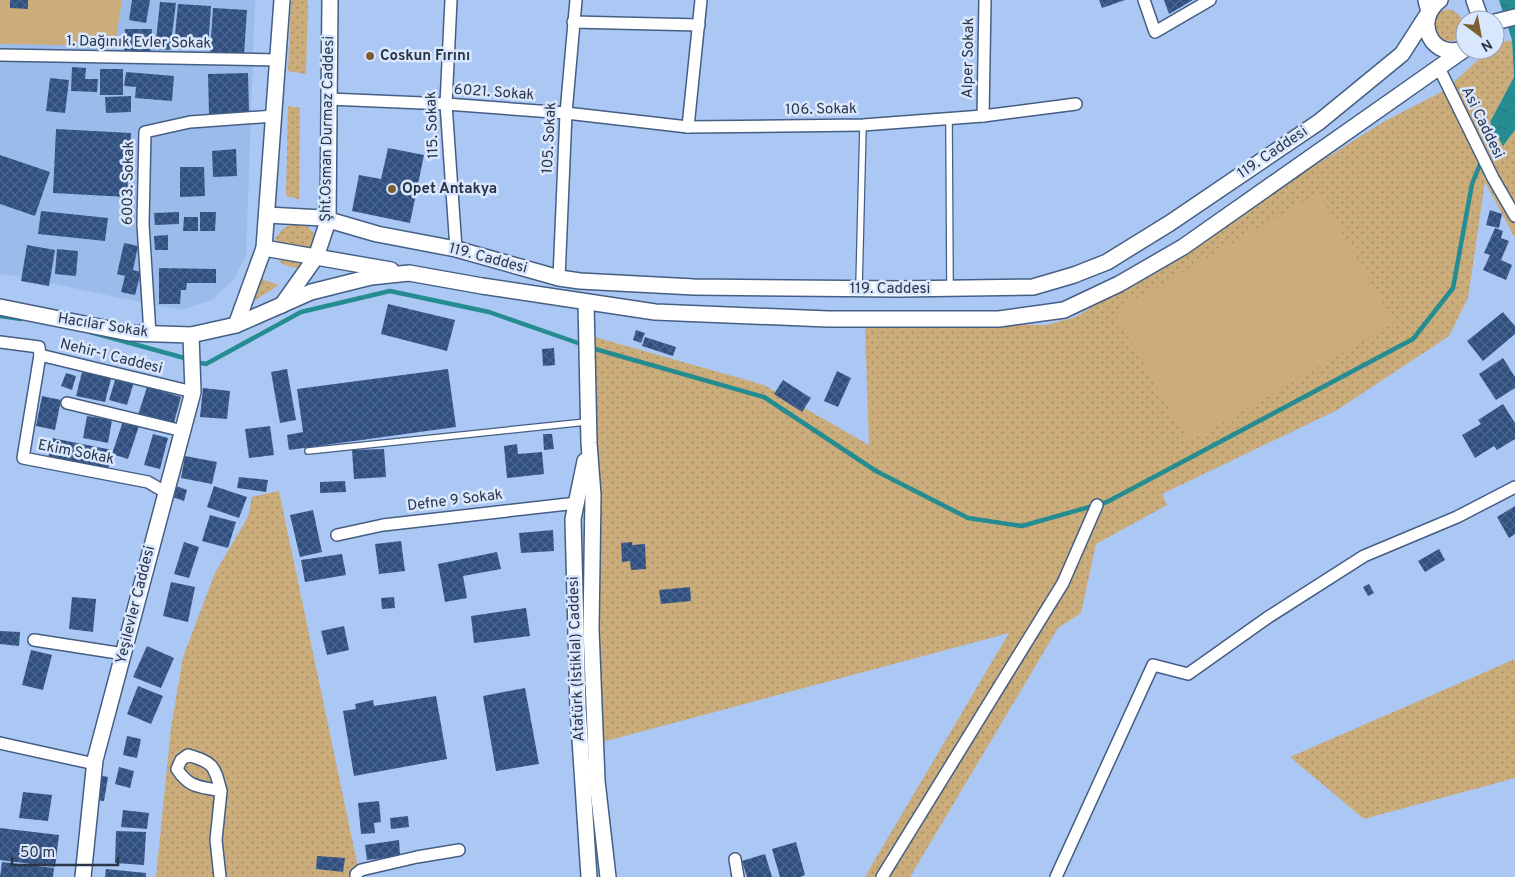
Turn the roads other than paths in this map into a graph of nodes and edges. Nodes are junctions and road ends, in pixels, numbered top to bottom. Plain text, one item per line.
1 (282, 0) edge
2 (330, 0) edge
3 (451, 0) edge
4 (576, 0) edge
5 (701, 0) edge
6 (985, 0) edge
7 (1144, 0) edge
8 (1210, 0) edge
9 (1440, 0) edge
10 (1468, 0) edge
11 (1427, 6) edge
12 (1477, 10) edge
13 (573, 22) junction
14 (699, 25) junction
15 (1455, 51) edge
16 (0, 55) edge
17 (1455, 56) edge
18 (278, 60) junction
19 (1439, 68) junction
20 (329, 99) junction
21 (446, 104) junction
22 (1076, 104) dead end
23 (566, 113) junction
24 (274, 116) junction
25 (983, 116) junction
26 (949, 118) junction
27 (863, 125) junction
28 (688, 127) junction
29 (266, 215) junction
30 (1515, 216) edge
31 (328, 221) junction
32 (264, 248) junction
33 (456, 249) junction
34 (316, 257) junction
35 (409, 273) junction
36 (559, 278) junction
37 (859, 289) junction
38 (950, 289) junction
39 (586, 302) junction
40 (281, 306) junction
41 (0, 307) edge
42 (236, 325) junction
43 (150, 334) junction
44 (192, 335) junction
45 (0, 342) edge
46 (40, 355) junction
47 (193, 392) junction
48 (67, 403) dead end
49 (589, 422) junction
50 (182, 431) junction
51 (589, 443) junction
52 (308, 451) dead end
53 (1515, 487) edge
54 (165, 492) junction
55 (577, 502) junction
56 (1097, 505) dead end
57 (337, 535) dead end
58 (34, 640) dead end
59 (124, 654) junction
60 (0, 743) edge
61 (95, 764) junction
62 (221, 791) dead end
63 (460, 850) dead end
64 (735, 859) dead end
65 (83, 877) edge
66 (220, 877) edge
67 (356, 877) edge
68 (589, 877) edge
69 (608, 877) edge
70 (738, 877) edge
71 (882, 877) edge
72 (1056, 877) edge

1 - 18 street
2 - 20 street, Şht.Osman Durmaz Caddesi
3 - 21 street, 115. Sokak
4 - 13 street, 105. Sokak
5 - 14 street
6 - 25 street, Alper Sokak
7 - 8 street
9 - 11 street, 119. Caddesi
10 - 12 street
11 - 15 street
11 - 38 street, 119. Caddesi
13 - 14 street
13 - 23 street, 105. Sokak
14 - 28 street
16 - 18 street, 1. Dağınık Evler Sokak
17 - 19 street, 119. Caddesi
18 - 24 street
19 - 30 street, Asi Caddesi
19 - 39 street, 119. Caddesi
20 - 21 street, 6021. Sokak
20 - 31 street, Şht.Osman Durmaz Caddesi
21 - 23 street, 6021. Sokak
21 - 33 street, 115. Sokak
22 - 25 street, 106. Sokak
23 - 28 street, 106. Sokak
23 - 36 street, 105. Sokak
24 - 29 street
24 - 43 street, 6003. Sokak
25 - 26 street, 106. Sokak
26 - 27 street, 106. Sokak
26 - 38 lane
27 - 28 street, 106. Sokak
27 - 37 lane
29 - 31 street, 119. Caddesi
29 - 32 street
31 - 33 street, 119. Caddesi
31 - 34 street, Şht.Osman Durmaz Caddesi
32 - 34 street, 119. Caddesi
32 - 42 street
33 - 36 street, 119. Caddesi
34 - 35 street, 119. Caddesi
34 - 40 street
35 - 39 street, 119. Caddesi
35 - 40 street, 119. Caddesi
36 - 37 street, 119. Caddesi
37 - 38 street, 119. Caddesi
39 - 49 street, Atatürk (İstiklal) Caddesi
40 - 42 street, Hacılar Sokak
41 - 43 street, Hacılar Sokak
42 - 44 street, Hacılar Sokak
43 - 44 street, Hacılar Sokak
44 - 47 street, Yeşilevler Caddesi
45 - 46 street, Nehir-1 Caddesi
46 - 47 street, Nehir-1 Caddesi
46 - 54 street, Ekim Sokak
47 - 50 street, Yeşilevler Caddesi
48 - 50 street
49 - 51 street, Atatürk (İstiklal) Caddesi
49 - 52 lane
50 - 54 street, Yeşilevler Caddesi
51 - 55 street, Atatürk (İstiklal) Caddesi
51 - 69 street, Atatürk (İstiklal) Caddesi
53 - 72 street
54 - 59 street, Yeşilevler Caddesi
55 - 57 street, Defne 9 Sokak
55 - 68 street, Atatürk (İstiklal) Caddesi
56 - 71 street
58 - 59 street
59 - 61 street, Yeşilevler Caddesi
60 - 61 street
61 - 65 street, Yeşilevler Caddesi
62 - 66 street
63 - 67 street
64 - 70 street

